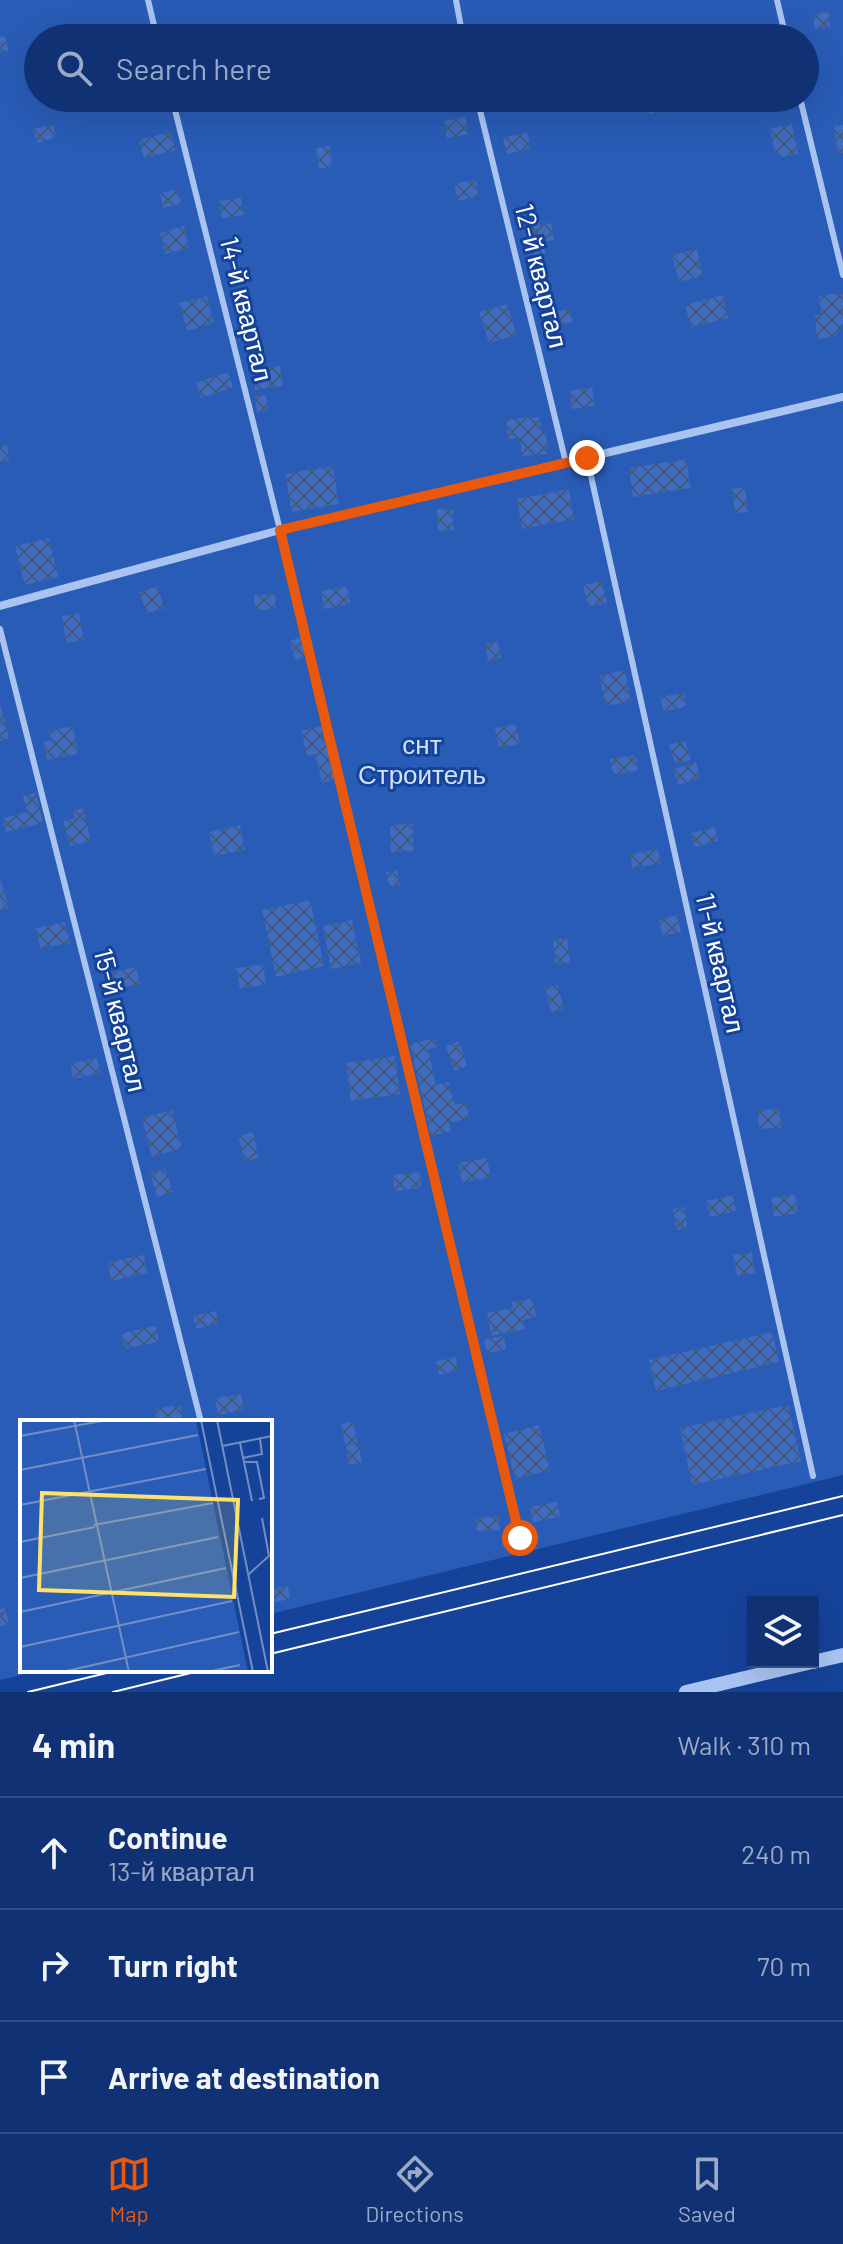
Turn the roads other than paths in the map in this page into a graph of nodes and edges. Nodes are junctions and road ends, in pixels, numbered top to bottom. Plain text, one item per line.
1 (148, 0) edge
2 (456, 0) edge
3 (777, 0) edge
4 (154, 24) edge
5 (460, 24) edge
6 (783, 24) edge
7 (176, 112) edge
8 (480, 112) edge
9 (803, 112) edge
10 (843, 275) edge
11 (843, 397) edge
12 (587, 458) junction
13 (566, 463) junction
14 (280, 530) junction
15 (0, 606) edge
16 (0, 629) edge
17 (200, 1420) edge
18 (813, 1476) dead end
19 (520, 1538) dead end
20 (843, 1655) edge
21 (819, 1661) edge
22 (788, 1668) edge
23 (686, 1692) edge

1 - 4 lane
2 - 5 lane
3 - 6 lane
7 - 14 lane, 14-й квартал
8 - 13 lane, 12-й квартал
9 - 10 lane
11 - 12 street
12 - 13 street
12 - 18 lane, 11-й квартал
13 - 14 street
14 - 15 street
14 - 19 lane, 14-й квартал
16 - 17 lane, 15-й квартал
20 - 21 street
22 - 23 street

